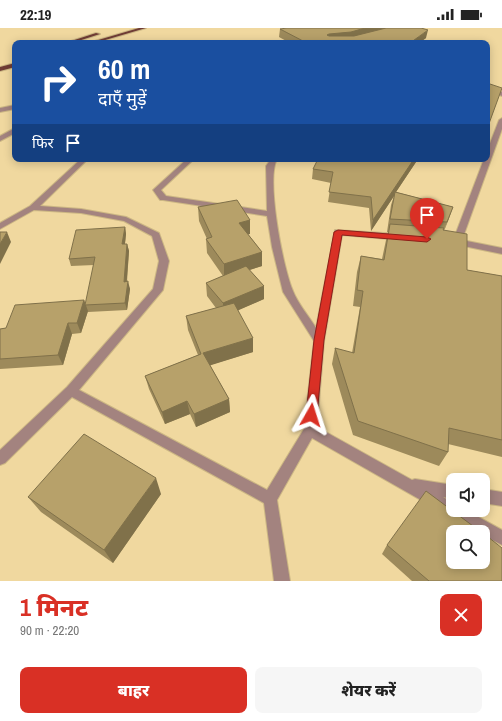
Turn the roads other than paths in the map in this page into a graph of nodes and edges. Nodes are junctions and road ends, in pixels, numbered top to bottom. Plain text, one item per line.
1 (144, 28) edge
2 (101, 33) dead end
3 (77, 40) edge
4 (101, 40) edge
5 (12, 66) edge
6 (0, 70) edge
7 (490, 89) edge
8 (502, 94) edge
9 (12, 108) edge
10 (0, 110) edge
11 (502, 120) edge
12 (12, 132) edge
13 (0, 139) edge
14 (490, 152) edge
15 (82, 162) edge
16 (188, 162) edge
17 (272, 162) edge
18 (486, 162) edge
19 (33, 208) junction
20 (271, 214) junction
21 (0, 226) edge
22 (409, 238) edge
23 (441, 240) edge
24 (457, 241) junction
25 (502, 251) edge
26 (319, 340) junction
27 (71, 391) junction
28 (310, 430) junction
29 (0, 459) edge
30 (408, 486) junction
31 (446, 491) edge
32 (490, 497) edge
33 (502, 498) edge
34 (270, 499) junction
35 (502, 538) edge
36 (282, 581) edge

1 - 4 main road
2 - 3 main road
5 - 6 main road
7 - 8 street
9 - 10 street
11 - 14 street
12 - 13 street
15 - 19 street
16 - 20 street
17 - 20 street
18 - 24 street
19 - 21 street
19 - 27 street
20 - 26 street
22 - 26 street
23 - 24 street
24 - 25 street
26 - 28 street
27 - 29 street
27 - 34 street
28 - 30 street
28 - 34 street
30 - 31 street
30 - 35 street
32 - 33 street
34 - 36 street

